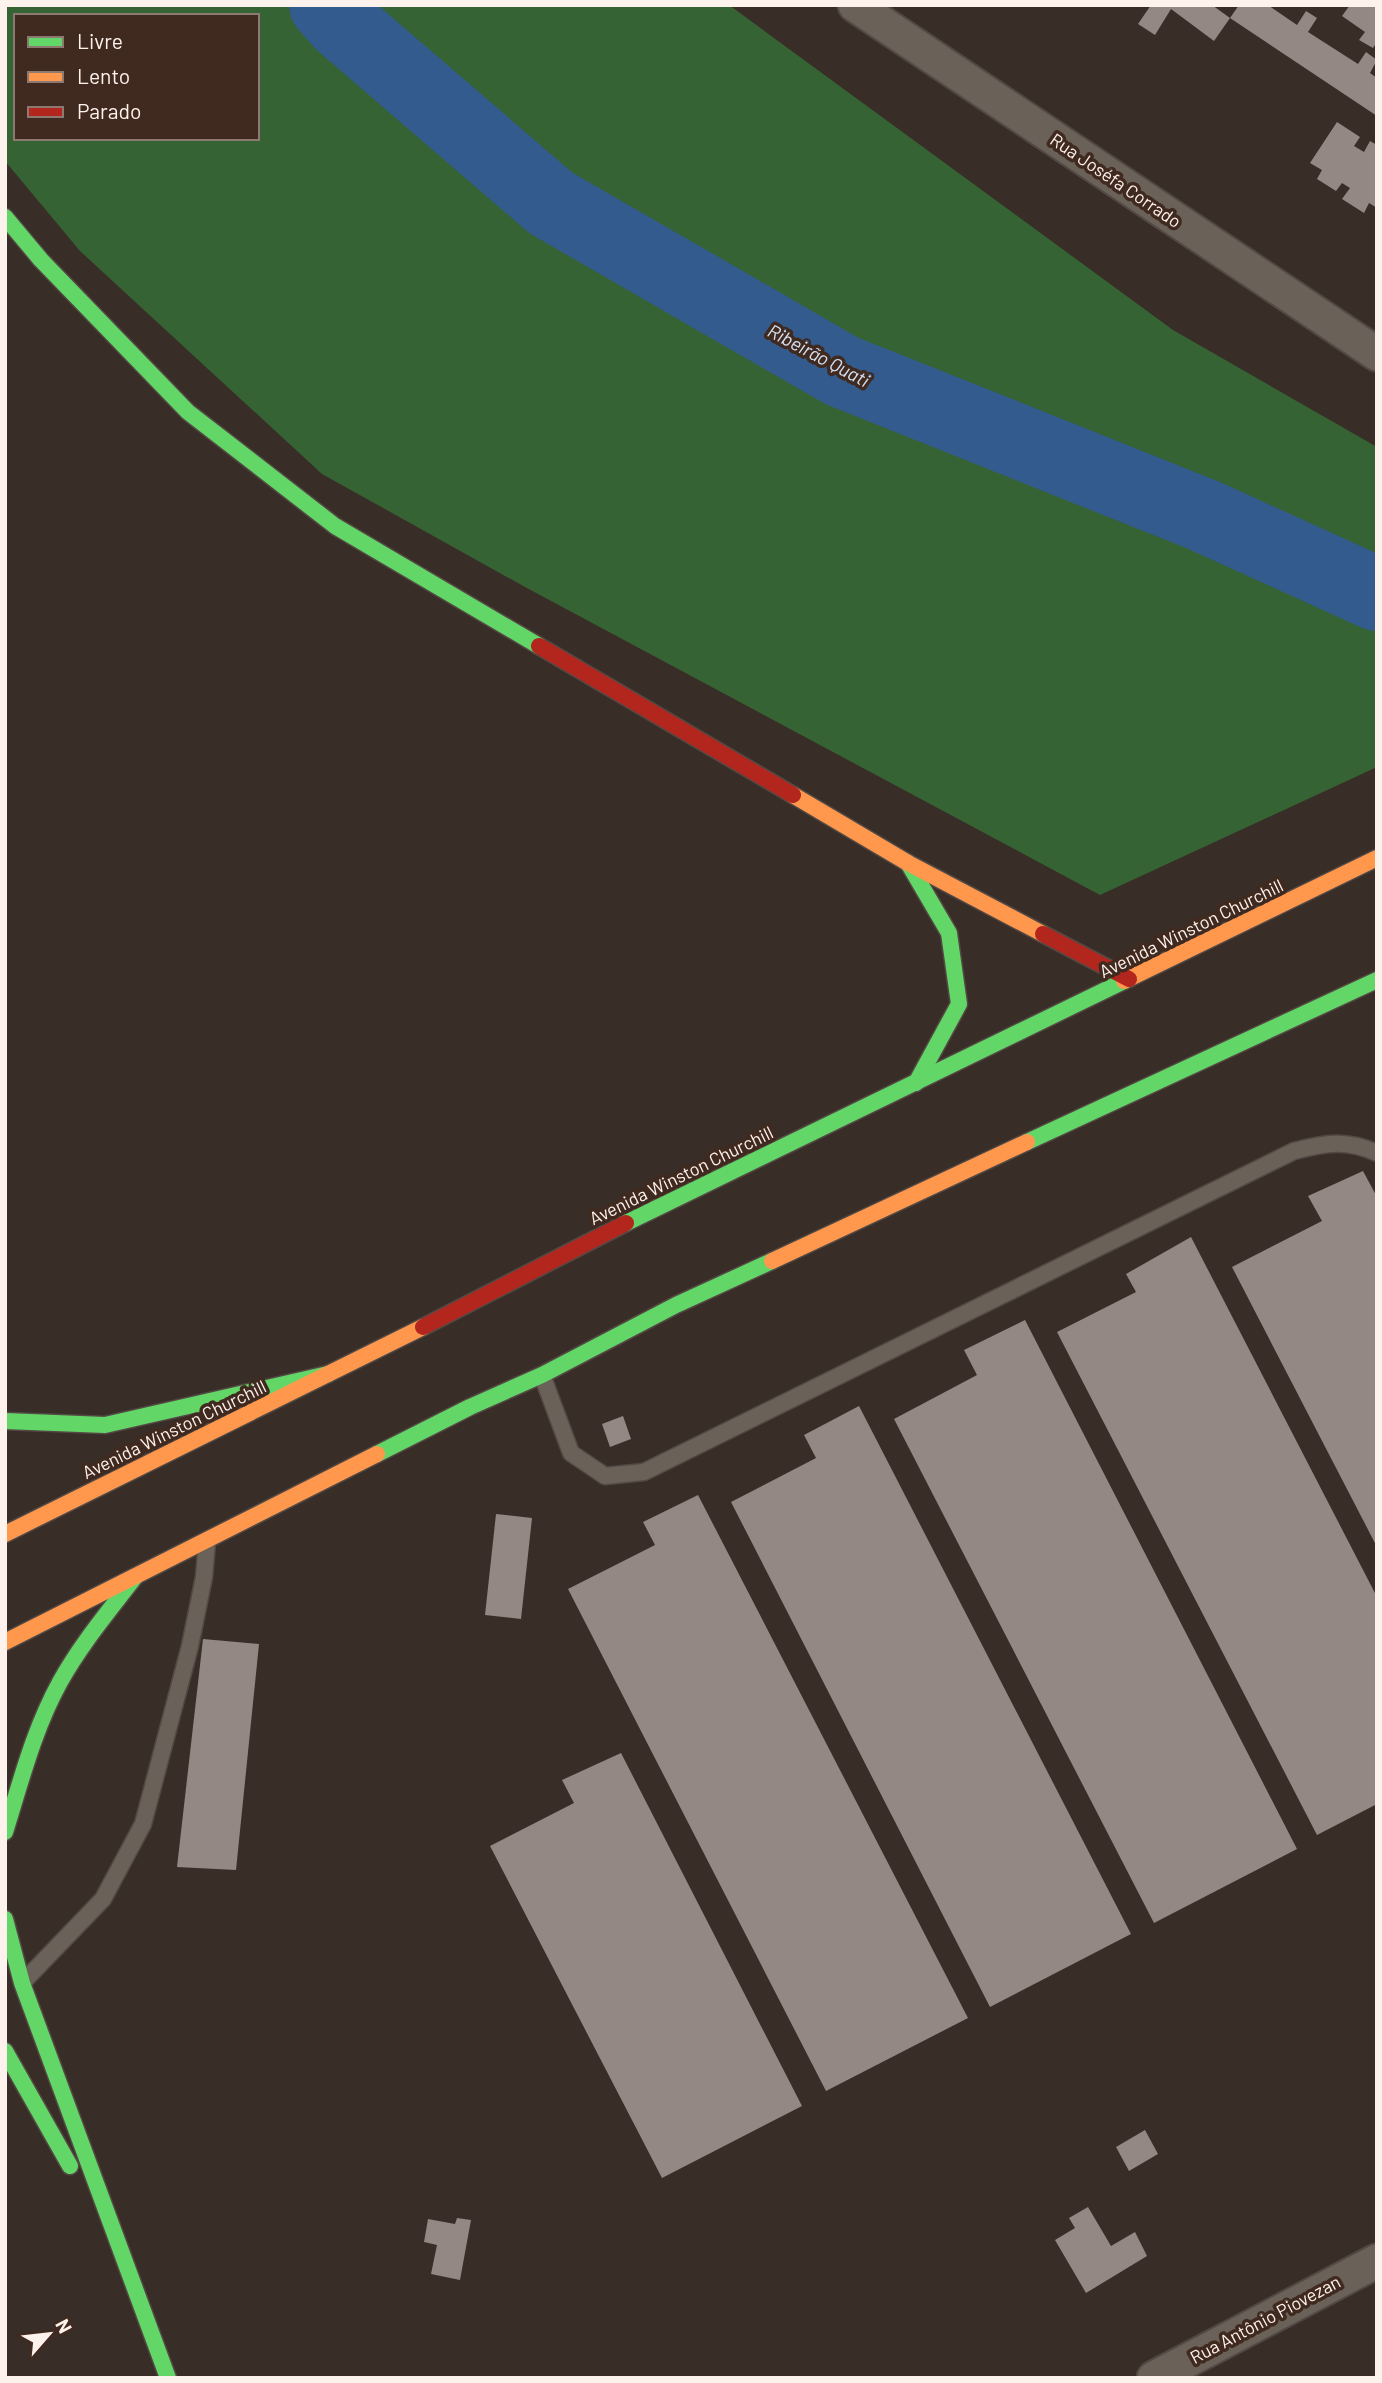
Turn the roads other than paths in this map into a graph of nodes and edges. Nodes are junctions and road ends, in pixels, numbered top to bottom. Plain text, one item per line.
1 (855, 5) edge
2 (5, 217) edge
3 (1377, 354) edge
4 (1377, 859) edge
5 (908, 863) junction
6 (1129, 979) junction
7 (1377, 980) edge
8 (916, 1083) junction
9 (1377, 1153) edge
10 (328, 1374) junction
11 (542, 1375) junction
12 (5, 1421) edge
13 (5, 1534) edge
14 (208, 1540) junction
15 (135, 1577) junction
16 (5, 1642) edge
17 (5, 1832) edge
18 (5, 1919) edge
19 (22, 1983) junction
20 (5, 2052) edge
21 (1377, 2261) edge
22 (128, 2268) junction
23 (168, 2378) edge
24 (1154, 2378) edge

1 - 3 street, Rua Joséfa Corrado
2 - 5 main road
4 - 6 main road, Avenida Winston Churchill
5 - 6 main road
5 - 8 main road
6 - 8 main road, Avenida Winston Churchill
7 - 11 main road
8 - 10 main road, Avenida Winston Churchill
9 - 11 lane
10 - 12 main road
10 - 13 main road, Avenida Winston Churchill
11 - 14 main road
14 - 15 main road
14 - 19 lane
15 - 16 main road
15 - 17 main road
18 - 19 main road
19 - 22 main road
20 - 22 main road
21 - 24 street, Rua Antônio Piovezan
22 - 23 main road

